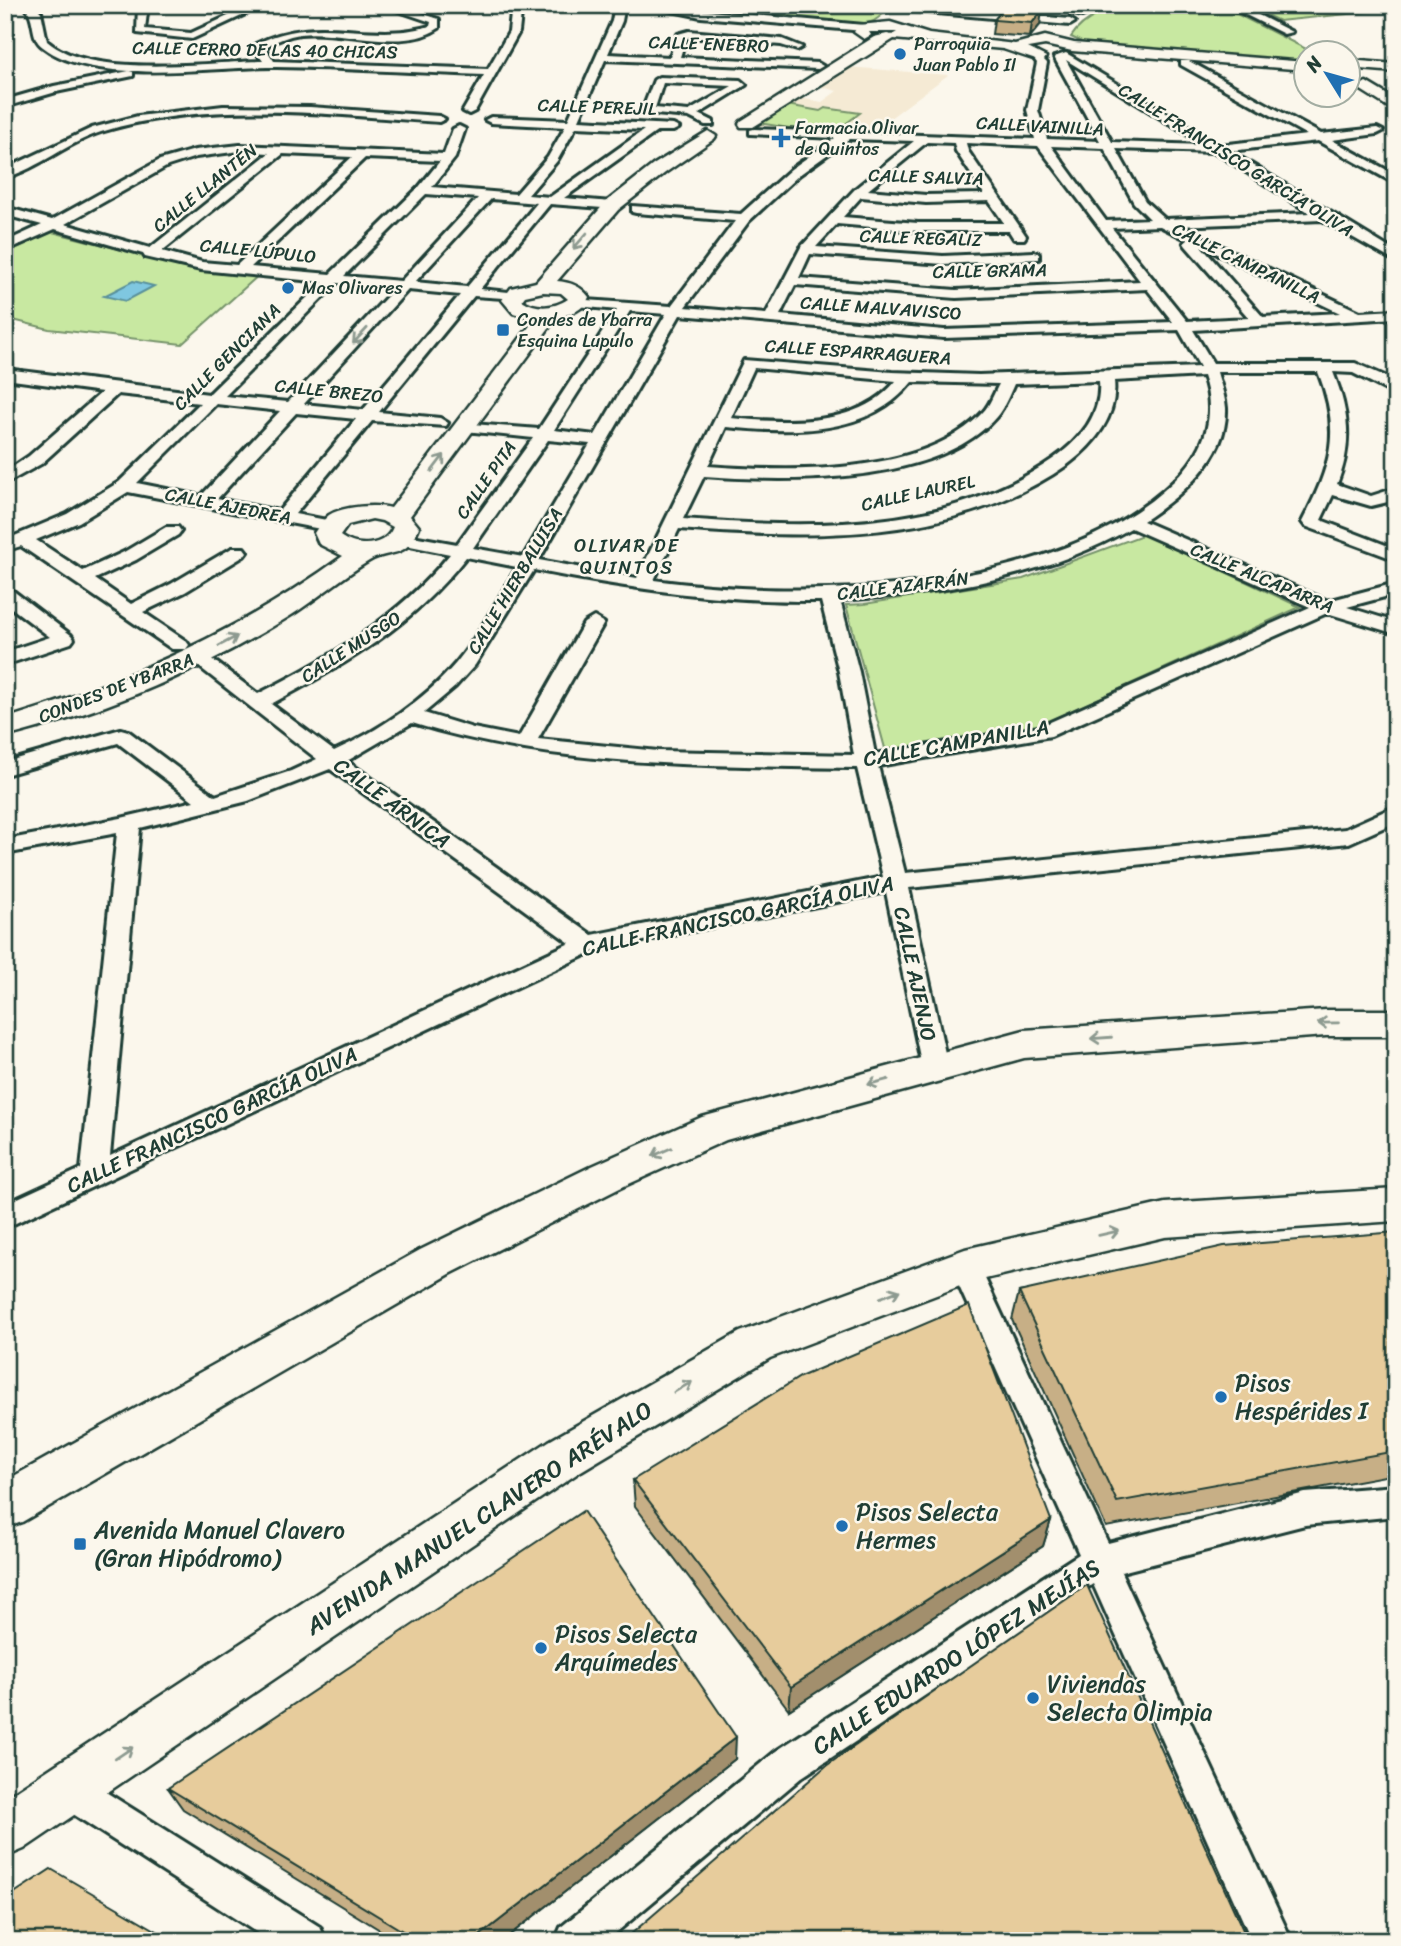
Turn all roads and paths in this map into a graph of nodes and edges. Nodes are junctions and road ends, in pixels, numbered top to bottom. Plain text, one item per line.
1 (29, 5) edge
2 (143, 5) edge
3 (181, 5) edge
4 (212, 5) edge
5 (260, 5) edge
6 (386, 5) edge
7 (517, 5) edge
8 (620, 5) edge
9 (648, 5) edge
10 (1231, 5) edge
11 (919, 7) edge
12 (1095, 9) edge
13 (1070, 10) edge
14 (899, 11) dead end
15 (970, 26) junction
16 (879, 31) junction
17 (1287, 32) dead end
18 (1021, 46) junction
19 (797, 47) dead end
20 (1039, 49) junction
21 (1067, 50) junction
22 (1396, 55) edge
23 (599, 57) junction
24 (674, 60) junction
25 (1185, 63) junction
26 (271, 64) junction
27 (1362, 64) edge
28 (1376, 64) junction
29 (818, 65) junction
30 (1292, 65) edge
31 (1396, 68) edge
32 (129, 70) junction
33 (492, 72) junction
34 (1292, 72) edge
35 (1362, 86) edge
36 (1366, 87) junction
37 (1396, 88) edge
38 (5, 104) edge
39 (1396, 107) edge
40 (469, 111) junction
41 (691, 114) junction
42 (439, 119) junction
43 (491, 120) junction
44 (572, 124) junction
45 (468, 128) junction
46 (656, 128) junction
47 (682, 128) dead end
48 (723, 130) junction
49 (1311, 132) junction
50 (846, 136) junction
51 (925, 138) junction
52 (959, 140) junction
53 (1328, 141) junction
54 (1043, 144) junction
55 (1108, 146) junction
56 (281, 149) junction
57 (1219, 149) junction
58 (363, 153) junction
59 (449, 158) junction
60 (5, 174) edge
61 (1396, 180) edge
62 (423, 190) junction
63 (858, 193) junction
64 (487, 196) junction
65 (993, 197) junction
66 (520, 198) junction
67 (549, 201) junction
68 (612, 206) junction
69 (636, 209) junction
70 (5, 211) edge
71 (1321, 216) junction
72 (744, 218) junction
73 (833, 220) junction
74 (1161, 222) junction
75 (53, 225) junction
76 (1103, 225) junction
77 (1012, 227) junction
78 (1191, 243) dead end
79 (5, 247) edge
80 (806, 250) junction
81 (150, 254) junction
82 (1396, 258) edge
83 (241, 270) junction
84 (1044, 272) junction
85 (333, 278) junction
86 (791, 281) junction
87 (1149, 285) junction
88 (407, 286) junction
89 (543, 286) junction
90 (471, 292) junction
91 (572, 295) junction
92 (519, 303) junction
93 (626, 306) junction
94 (675, 311) junction
95 (551, 312) junction
96 (1396, 314) edge
97 (1357, 316) junction
98 (771, 319) junction
99 (1259, 321) junction
100 (1182, 326) junction
101 (1396, 330) edge
102 (509, 331) dead end
103 (1322, 367) junction
104 (1209, 369) junction
105 (5, 374) edge
106 (1106, 376) junction
107 (25, 377) junction
108 (907, 378) junction
109 (1009, 380) junction
110 (114, 389) junction
111 (1396, 390) edge
112 (5, 394) edge
113 (215, 398) junction
114 (455, 402) dead end
115 (294, 407) junction
116 (369, 415) junction
117 (720, 422) junction
118 (440, 423) junction
119 (465, 426) junction
120 (544, 434) junction
121 (599, 440) junction
122 (425, 443) dead end
123 (697, 470) junction
124 (5, 480) edge
125 (125, 486) junction
126 (1329, 487) junction
127 (1396, 493) edge
128 (206, 501) junction
129 (389, 515) junction
130 (283, 517) junction
131 (1131, 522) junction
132 (671, 523) junction
133 (172, 531) dead end
134 (332, 536) junction
135 (25, 540) junction
136 (5, 546) edge
137 (463, 550) junction
138 (238, 552) dead end
139 (365, 552) junction
140 (1396, 555) edge
141 (527, 563) junction
142 (82, 578) junction
143 (643, 584) junction
144 (1396, 588) edge
145 (5, 594) edge
146 (829, 595) junction
147 (1326, 607) junction
148 (130, 611) junction
149 (594, 623) dead end
150 (1396, 628) edge
151 (188, 651) junction
152 (5, 659) edge
153 (259, 702) junction
154 (5, 708) edge
155 (410, 715) junction
156 (5, 728) edge
157 (525, 744) junction
158 (866, 761) junction
159 (334, 762) junction
160 (5, 769) edge
161 (212, 804) junction
162 (1396, 813) edge
163 (129, 825) junction
164 (5, 847) edge
165 (896, 882) junction
166 (588, 944) junction
167 (1396, 1023) edge
168 (935, 1067) junction
169 (94, 1175) junction
170 (1396, 1205) edge
171 (5, 1217) edge
172 (965, 1266) junction
173 (1396, 1501) edge
174 (5, 1506) edge
175 (1097, 1562) junction
176 (69, 1790) junction
177 (5, 1830) edge
178 (306, 1941) edge
179 (575, 1941) edge
180 (1272, 1941) edge

1 - 32 street, CALLE CERRO DE LAS 40 CHICAS
2 - 5 street
3 - 4 street
6 - 26 street
7 - 33 street
8 - 23 street
9 - 16 street
10 - 17 street
11 - 15 street
11 - 16 main road
12 - 13 street
12 - 13 street
13 - 15 street
13 - 21 street
14 - 16 main road
15 - 16 main road
15 - 18 main road
16 - 18 main road
16 - 29 main road
16 - 48 main road
18 - 20 main road
19 - 24 street
20 - 21 main road
20 - 21 street
20 - 54 street, CALLE AZAFRÁN
21 - 25 main road
21 - 30 main road
21 - 55 street, CALLE CAMPANILLA
21 - 57 street, CALLE FRANCISCO GARCÍA OLIVA
22 - 28 main road
23 - 24 street, CALLE ENEBRO
23 - 44 street
24 - 29 street, CALLE ENEBRO
25 - 34 main road
25 - 49 street
26 - 32 street, CALLE CERRO DE LAS 40 CHICAS
26 - 33 street, CALLE CERRO DE LAS 40 CHICAS
27 - 28 main road
28 - 31 main road
29 - 48 main road
32 - 38 street
33 - 40 street
35 - 36 main road
36 - 37 main road
36 - 39 main road
40 - 42 street
40 - 43 street
41 - 41 street
41 - 48 street
42 - 45 street
42 - 60 street
43 - 44 street, CALLE PEREJIL
43 - 45 street
44 - 46 street, CALLE PEREJIL
44 - 66 street
45 - 59 street, CALLE GENCIANA
46 - 47 street, CALLE PEREJIL
46 - 67 street
48 - 50 street, CALLE VAINILLA
48 - 68 main road
48 - 69 main road
49 - 53 street
49 - 53 street, CALLE VAINILLA
50 - 51 street, CALLE VAINILLA
50 - 72 street, CALLE HIERBALUISA
51 - 52 street, CALLE VAINILLA
51 - 63 street
52 - 54 street, CALLE VAINILLA
52 - 65 street
53 - 57 street, CALLE VAINILLA
53 - 61 street
54 - 55 street, CALLE VAINILLA
54 - 76 street, CALLE AZAFRÁN
55 - 57 street, CALLE VAINILLA
55 - 74 street, CALLE CAMPANILLA
56 - 58 street
56 - 75 street
56 - 81 street, CALLE LLANTÉN
57 - 71 street, CALLE FRANCISCO GARCÍA OLIVA
58 - 59 street
58 - 83 street
59 - 62 street, CALLE GENCIANA
62 - 64 street
62 - 85 street, CALLE GENCIANA
63 - 65 street, CALLE SALVIA
63 - 73 street
64 - 66 street
64 - 88 street
65 - 77 street
66 - 67 street
67 - 68 street
67 - 90 street
68 -> 89 main road
69 - 72 street
69 - 91 main road
70 - 75 street, CALLE LÚPULO
71 - 74 street
71 - 82 street, CALLE FRANCISCO GARCÍA OLIVA
72 - 94 street, CALLE HIERBALUISA
73 - 77 street
73 - 80 street
74 - 76 street
74 - 97 street, CALLE CAMPANILLA
75 - 79 street
75 - 81 street, CALLE LÚPULO
76 - 87 street, CALLE AZAFRÁN
77 - 84 street
78 - 99 street
80 - 84 street, CALLE REGALIZ
80 - 86 street
81 - 83 street, CALLE LÚPULO
83 - 85 street, CALLE LÚPULO
84 - 86 street, CALLE GRAMA
84 - 87 street, CALLE GRAMA
85 - 88 street, CALLE LÚPULO
85 - 113 street, CALLE GENCIANA
86 - 98 street
87 - 100 street, CALLE AZAFRÁN
88 - 90 street, CALLE LÚPULO
88 -> 115 street
89 - 91 main road
89 - 92 main road
90 - 92 street, CALLE LÚPULO
90 - 116 street
91 - 93 street, CALLE MALVAVISCO
91 - 95 main road
92 - 95 main road
92 - 102 main road
93 - 94 street, CALLE MALVAVISCO
93 - 120 street, CALLE PITA
94 - 98 street, CALLE MALVAVISCO
94 - 121 street, CALLE HIERBALUISA
95 - 119 main road
96 - 97 street, CALLE MALVAVISCO
97 - 99 street, CALLE MALVAVISCO
97 - 101 street, CALLE CAMPANILLA
98 - 100 street, CALLE MALVAVISCO
99 - 100 street, CALLE MALVAVISCO
100 - 104 street, CALLE AZAFRÁN
103 - 104 street, CALLE ESPARRAGUERA
103 - 111 street, CALLE ESPARRAGUERA
103 - 126 street
104 - 106 street, CALLE ESPARRAGUERA
104 - 131 street, CALLE AZAFRÁN
105 - 107 street, CALLE BREZO
106 - 109 street, CALLE ESPARRAGUERA
106 - 132 street, CALLE LAUREL
107 - 110 street, CALLE BREZO
107 - 112 street
108 - 109 street, CALLE ESPARRAGUERA
108 - 117 street
108 - 117 street, CALLE ESPARRAGUERA
109 - 123 street
110 - 113 street, CALLE BREZO
110 - 124 street
113 - 115 street, CALLE BREZO
113 - 125 street, CALLE GENCIANA
114 - 118 main road
115 - 116 street, CALLE BREZO
115 - 128 street
116 - 118 street, CALLE BREZO
116 - 130 street
117 - 123 street, CALLE ESPARRAGUERA
118 - 122 main road
119 - 120 street
129 -> 119 main road
120 - 121 street
120 - 137 street, CALLE PITA
121 - 141 street, CALLE HIERBALUISA
123 - 132 street, CALLE ESPARRAGUERA
125 - 128 street, CALLE AJEDREA
125 - 135 street, CALLE GENCIANA
126 - 127 street
126 - 140 street
128 - 130 street, CALLE AJEDREA
129 - 134 main road
129 - 137 street, CALLE AZAFRÁN
129 - 139 main road
130 - 134 street, CALLE AJEDREA
131 - 146 street, CALLE AZAFRÁN
131 - 147 street, CALLE ALCAPARRA
132 - 143 street, CALLE ESPARRAGUERA
133 - 142 street
134 - 139 main road
134 - 151 main road, CONDES DE YBARRA
135 - 136 street, CALLE GENCIANA
135 - 142 street, CALLE ÁRNICA
137 - 141 street, CALLE AZAFRÁN
137 - 153 street, CALLE MUSGO
138 - 148 street
151 -> 139 main road, CONDES DE YBARRA
141 - 143 street, CALLE AZAFRÁN
141 - 155 street, CALLE HIERBALUISA
142 - 148 street, CALLE ÁRNICA
143 - 146 street, CALLE AZAFRÁN
144 - 147 street, CALLE CAMPANILLA
145 - 152 street
146 - 158 street, CALLE AJENJO
147 - 150 street, CALLE ALCAPARRA
147 - 158 street, CALLE CAMPANILLA
148 - 151 street, CALLE ÁRNICA
149 - 157 street
151 - 153 street, CALLE ÁRNICA
151 - 154 main road, CONDES DE YBARRA
151 - 156 main road, CONDES DE YBARRA
153 - 159 street, CALLE ÁRNICA
155 - 157 street, CALLE CAMPANILLA
155 - 159 street, CALLE HIERBALUISA
157 - 158 street, CALLE CAMPANILLA
158 - 165 street, CALLE AJENJO
159 - 161 street, CALLE HIERBALUISA
159 - 166 street, CALLE ÁRNICA
160 - 161 street
161 - 163 street, CALLE HIERBALUISA
162 - 165 street, CALLE FRANCISCO GARCÍA OLIVA
163 - 164 street, CALLE HIERBALUISA
163 - 169 street
165 - 166 street, CALLE FRANCISCO GARCÍA OLIVA
165 - 168 street, CALLE AJENJO
166 - 169 street, CALLE FRANCISCO GARCÍA OLIVA
167 -> 168 main road
168 -> 174 main road
169 - 171 street, CALLE FRANCISCO GARCÍA OLIVA
172 -> 170 main road, AVENIDA MANUEL CLAVERO ARÉVALO
172 - 175 street
176 -> 172 main road, AVENIDA MANUEL CLAVERO ARÉVALO
173 - 175 street, CALLE EDUARDO LÓPEZ MEJÍAS
175 - 179 street, CALLE EDUARDO LÓPEZ MEJÍAS
175 - 180 street
176 - 177 main road, AVENIDA MANUEL CLAVERO ARÉVALO
176 - 178 street

